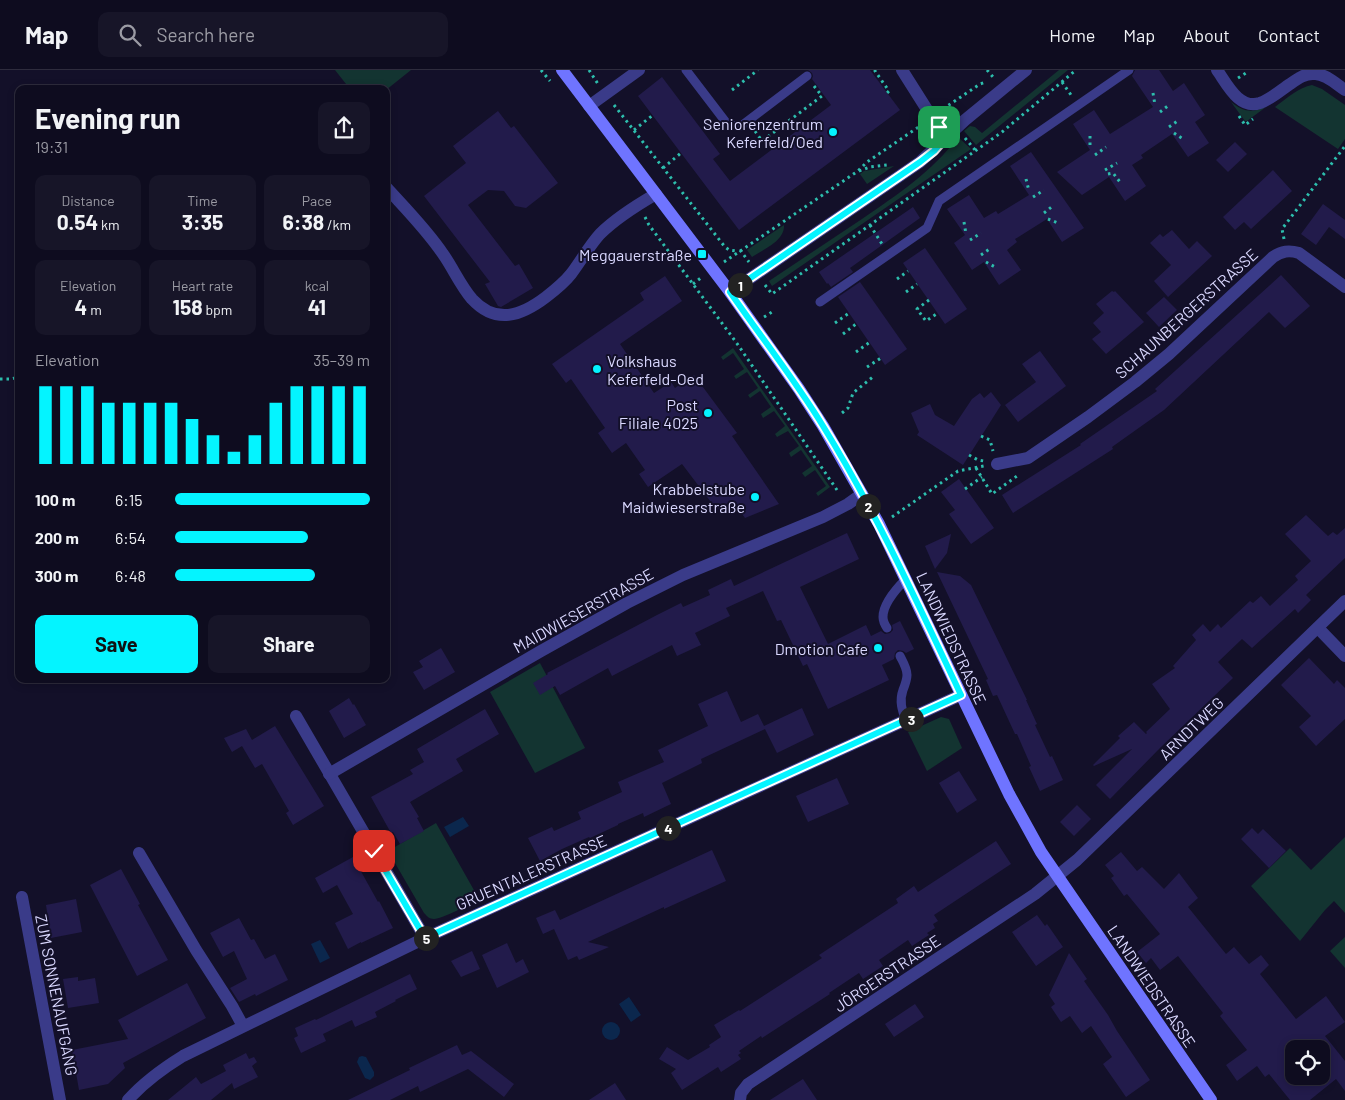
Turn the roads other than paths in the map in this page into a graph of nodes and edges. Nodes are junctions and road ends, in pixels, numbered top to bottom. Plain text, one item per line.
1 (562, 70) edge
2 (639, 70) edge
3 (686, 70) edge
4 (902, 70) edge
5 (1026, 70) edge
6 (1129, 70) edge
7 (1217, 70) edge
8 (809, 79) road end
9 (1345, 90) edge
10 (589, 106) junction
11 (945, 138) junction
12 (390, 191) edge
13 (656, 194) junction
14 (1345, 287) edge
15 (730, 292) junction
16 (820, 302) dead end
17 (997, 464) road end
18 (862, 494) junction
19 (906, 579) junction
20 (1345, 601) edge
21 (886, 628) dead end
22 (1318, 628) junction
23 (900, 656) dead end
24 (1345, 656) edge
25 (961, 695) junction
26 (296, 716) dead end
27 (906, 721) junction
28 (329, 774) junction
29 (139, 854) dead end
30 (1057, 876) junction
31 (22, 897) dead end
32 (425, 938) junction
33 (243, 1026) junction
34 (60, 1100) edge
35 (128, 1100) edge
36 (740, 1100) edge
37 (1211, 1100) edge

1 - 10 main road, LANDWIEDSTRASSE
2 - 10 street
3 - 8 lane
4 - 11 street
5 - 11 street
6 - 16 lane
7 - 9 street
10 - 13 main road, LANDWIEDSTRASSE
11 - 15 street
12 - 13 street
13 - 15 main road, LANDWIEDSTRASSE
14 - 17 street, SCHAUNBERGERSTRASSE
15 - 18 main road, LANDWIEDSTRASSE
18 - 19 main road, LANDWIEDSTRASSE
18 - 28 street, MAIDWIESERSTRASSE
19 - 21 lane
19 - 25 main road, LANDWIEDSTRASSE
20 - 22 street, ARNDTWEG
22 - 24 street
22 - 30 street, ARNDTWEG
23 - 27 lane
25 - 27 street, GRUENTALERSTRASSE
25 - 30 main road, LANDWIEDSTRASSE
26 - 28 street
27 - 32 street, GRUENTALERSTRASSE
28 - 32 street
29 - 33 street
30 - 36 street, JÖRGERSTRASSE
30 - 37 main road, LANDWIEDSTRASSE
31 - 34 street, ZUM SONNENAUFGANG
32 - 33 street, GRUENTALERSTRASSE
33 - 35 street, GRUENTALERSTRASSE

